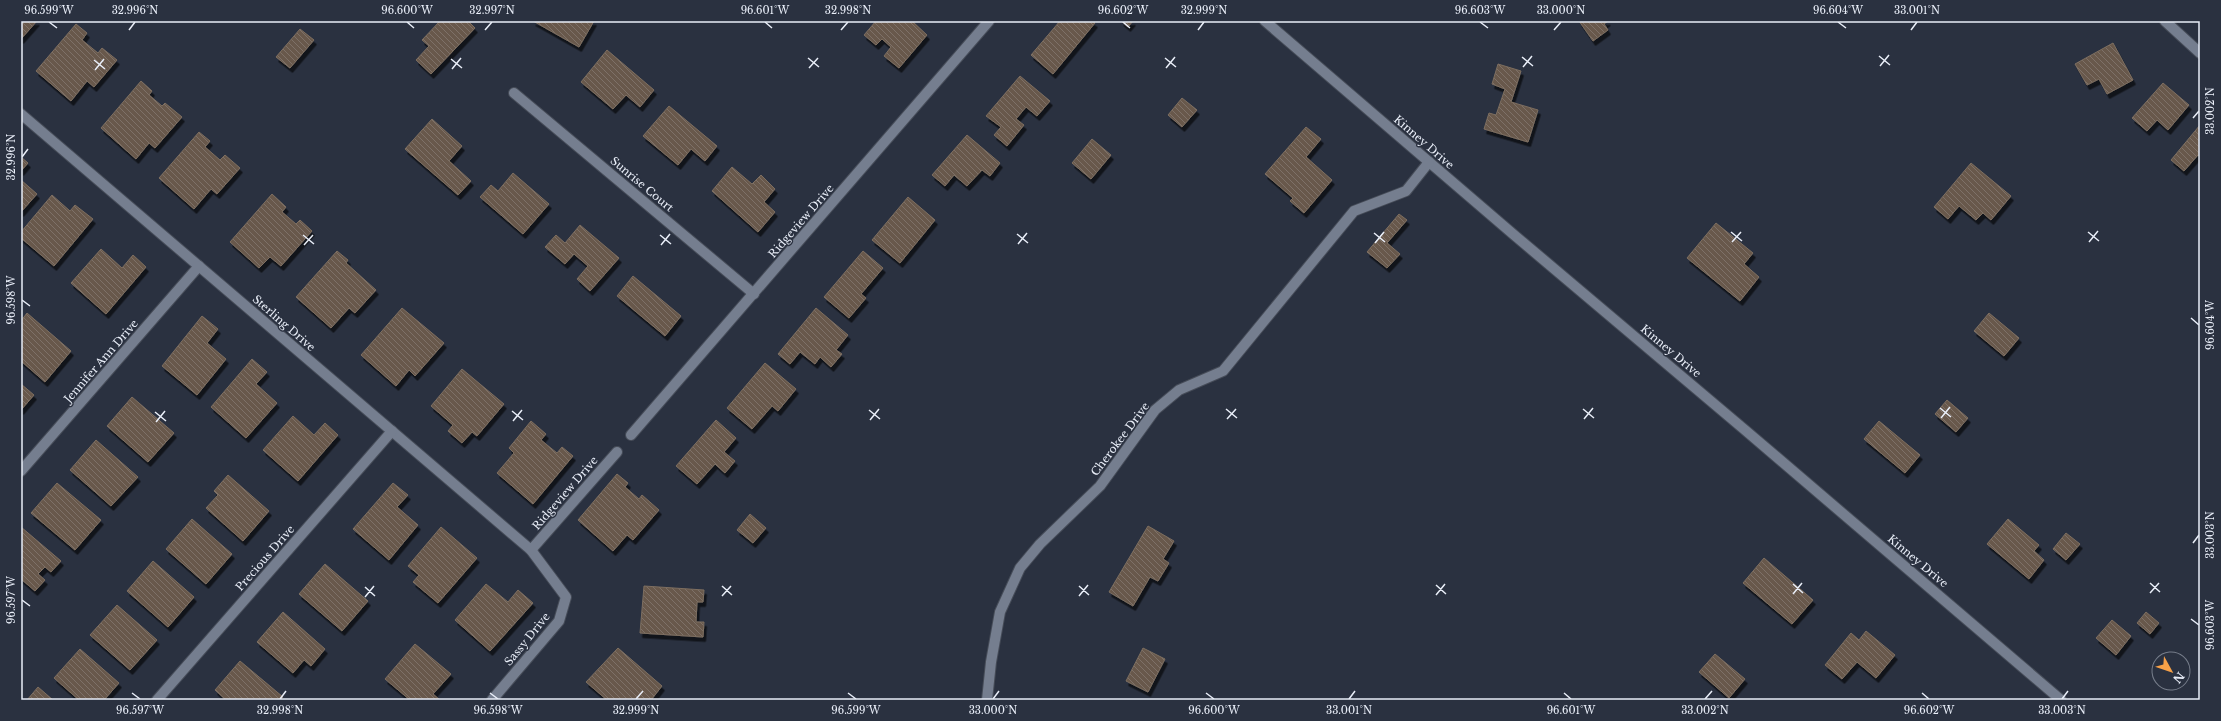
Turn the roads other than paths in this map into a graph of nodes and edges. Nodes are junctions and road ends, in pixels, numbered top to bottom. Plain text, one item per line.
1 (989, 21) edge
2 (1265, 21) edge
3 (2165, 21) edge
4 (2200, 53) edge
5 (514, 93) dead end
6 (21, 114) edge
7 (1429, 162) junction
8 (199, 266) junction
9 (754, 294) junction
10 (392, 431) junction
11 (631, 435) dead end
12 (617, 452) dead end
13 (21, 471) edge
14 (531, 550) junction
15 (157, 700) edge
16 (492, 700) edge
17 (987, 700) edge
18 (2061, 700) edge

1 - 9 street, Ridgeview Drive
2 - 7 street, Kinney Drive
3 - 4 street
5 - 9 street, Sunrise Court
6 - 8 street, Sterling Drive
7 - 17 street, Cherokee Drive
7 - 18 street, Kinney Drive
8 - 10 street, Sterling Drive
8 - 13 street, Jennifer Ann Drive
9 - 11 street, Ridgeview Drive
10 - 14 street, Sterling Drive
10 - 15 street, Precious Drive
12 - 14 street, Ridgeview Drive
14 - 16 street, Sassy Drive

